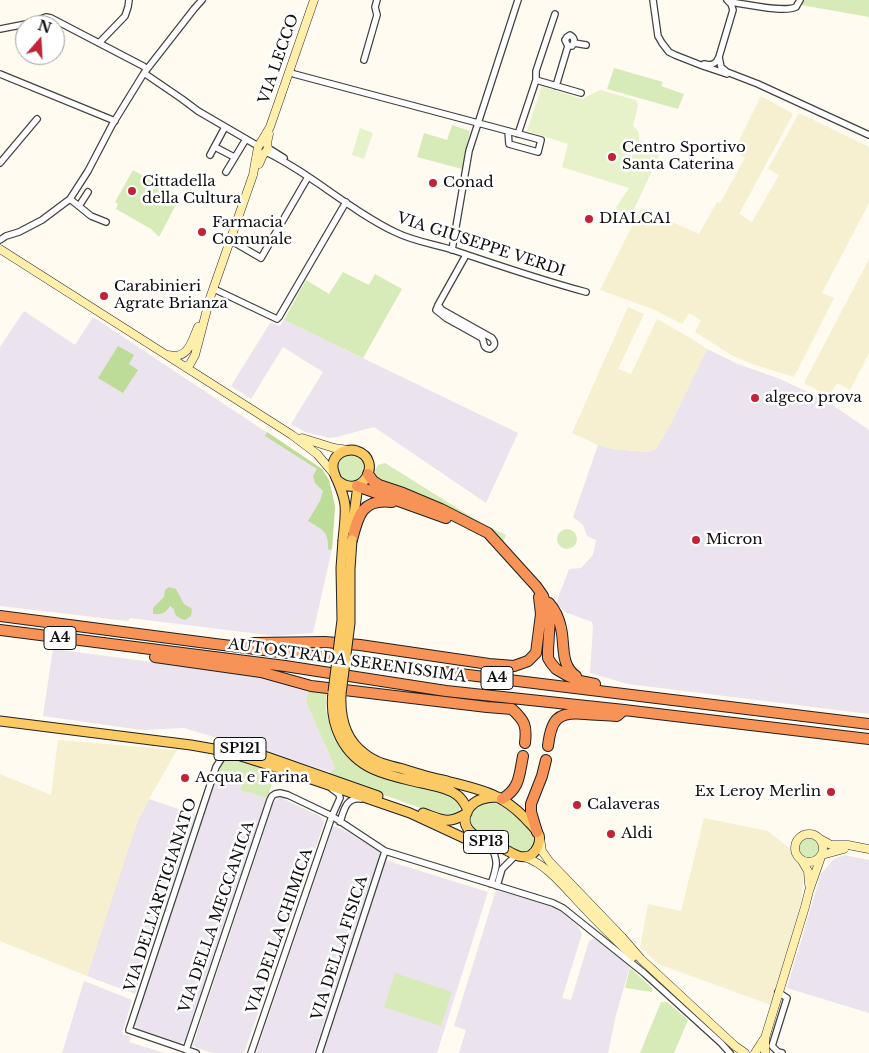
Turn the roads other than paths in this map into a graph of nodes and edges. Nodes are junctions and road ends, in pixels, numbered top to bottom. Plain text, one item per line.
1 (129, 0) edge
2 (202, 0) edge
3 (314, 0) edge
4 (377, 0) edge
5 (518, 0) edge
6 (652, 0) edge
7 (800, 0) edge
8 (730, 1) edge
9 (555, 14) dead end
10 (0, 29) edge
11 (99, 43) junction
12 (586, 45) dead end
13 (719, 57) junction
14 (685, 59) junction
15 (364, 60) dead end
16 (145, 71) junction
17 (289, 72) junction
18 (0, 74) edge
19 (732, 75) junction
20 (536, 80) junction
21 (556, 86) junction
22 (582, 93) dead end
23 (37, 119) dead end
24 (115, 120) junction
25 (478, 124) junction
26 (225, 127) junction
27 (508, 131) junction
28 (518, 134) junction
29 (869, 135) edge
30 (246, 139) junction
31 (214, 146) junction
32 (263, 148) junction
33 (0, 153) edge
34 (6, 156) junction
35 (210, 156) dead end
36 (234, 157) junction
37 (0, 163) edge
38 (226, 172) dead end
39 (308, 177) junction
40 (88, 192) dead end
41 (70, 199) junction
42 (346, 202) junction
43 (79, 206) junction
44 (106, 222) dead end
45 (0, 240) edge
46 (230, 240) junction
47 (0, 249) edge
48 (452, 250) junction
49 (466, 255) junction
50 (214, 289) junction
51 (586, 292) dead end
52 (208, 305) junction
53 (438, 305) junction
54 (195, 335) junction
55 (160, 351) junction
56 (195, 355) junction
57 (184, 367) junction
58 (214, 385) junction
59 (292, 435) junction
60 (348, 450) junction
61 (368, 474) junction
62 (336, 477) junction
63 (357, 486) junction
64 (409, 505) junction
65 (482, 530) junction
66 (347, 540) junction
67 (536, 586) junction
68 (543, 596) junction
69 (0, 616) edge
70 (0, 630) edge
71 (215, 644) junction
72 (121, 646) junction
73 (587, 683) junction
74 (337, 693) junction
75 (624, 710) junction
76 (779, 713) junction
77 (0, 716) edge
78 (0, 721) edge
79 (869, 724) edge
80 (869, 739) edge
81 (525, 743) dead end
82 (192, 745) junction
83 (548, 746) dead end
84 (523, 756) dead end
85 (546, 760) dead end
86 (266, 763) junction
87 (216, 767) junction
88 (342, 794) junction
89 (500, 798) junction
90 (377, 802) junction
91 (396, 803) junction
92 (467, 812) junction
93 (332, 816) junction
94 (340, 822) junction
95 (538, 834) junction
96 (820, 839) junction
97 (487, 842) junction
98 (869, 849) edge
99 (385, 851) junction
100 (869, 853) edge
101 (520, 856) junction
102 (821, 856) junction
103 (802, 861) junction
104 (494, 885) junction
105 (808, 891) junction
106 (778, 992) junction
107 (765, 1038) junction
108 (186, 1050) junction
109 (196, 1053) edge
110 (251, 1053) edge
111 (318, 1053) edge
112 (732, 1053) edge
113 (746, 1053) edge
114 (755, 1053) edge
115 (765, 1053) edge
116 (782, 1053) edge

1 - 11 street
2 - 16 street
3 - 17 street, VIA LECCO
4 - 15 street
5 - 25 street
6 - 14 street
7 - 8 street
8 - 13 street
9 - 20 street
10 - 11 street, VIA GIUSEPPE VERDI
11 - 16 street, VIA GIUSEPPE VERDI
12 - 21 street
13 - 14 street
13 - 19 street
14 - 19 street
16 - 24 street
16 - 26 street, VIA GIUSEPPE VERDI
17 - 25 street
17 - 32 street, VIA LECCO
18 - 24 street
19 - 29 street
20 - 21 street
20 - 28 street
21 - 22 street
23 - 34 street
24 - 41 street
25 - 27 street
25 - 48 street
26 - 30 street, VIA GIUSEPPE VERDI
26 - 31 street
27 - 28 street
27 - 28 street
30 - 32 street, VIA GIUSEPPE VERDI
30 - 36 street
31 - 35 street
31 - 36 street
32 - 39 street, VIA GIUSEPPE VERDI
32 - 46 street, VIA LECCO
33 - 34 street
34 - 37 street
36 - 38 street
39 - 42 street, VIA GIUSEPPE VERDI
39 - 46 street
40 - 43 street
41 - 43 street
41 - 45 street
42 - 48 street, VIA GIUSEPPE VERDI
42 - 50 street
43 - 44 street
46 - 50 street, VIA LECCO
47 - 55 street
48 - 49 street, VIA GIUSEPPE VERDI
49 - 51 street, VIA GIUSEPPE VERDI
49 - 53 street
50 - 52 street, VIA LECCO
52 - 54 street, VIA LECCO
52 - 56 street, VIA LECCO
53 - 53 street
54 - 55 street, VIA LECCO
54 - 57 street, VIA LECCO
55 - 57 street
56 - 57 street, VIA LECCO
56 - 58 street
57 - 58 street
58 - 59 street
59 - 60 street
59 - 62 street
60 - 61 main road
60 - 62 main road
61 - 63 main road
61 - 65 highway
62 - 63 main road
62 - 66 main road
63 - 64 highway
63 - 66 main road
64 - 65 highway
64 - 66 highway
65 - 67 highway
66 - 74 main road, bridge
67 - 68 highway
67 - 71 highway
68 - 73 highway
68 - 73 highway
69 - 71 highway, AUTOSTRADA SERENISSIMA / A4
70 - 72 highway, AUTOSTRADA SERENISSIMA / A4
71 - 76 highway, AUTOSTRADA SERENISSIMA / A4
72 - 75 highway, AUTOSTRADA SERENISSIMA / A4
72 - 81 highway
73 - 76 highway
74 - 89 main road
74 - 92 main road
75 - 80 highway, AUTOSTRADA SERENISSIMA / A4
75 - 83 highway
76 - 79 highway, AUTOSTRADA SERENISSIMA / A4
77 - 91 main road, SP121
78 - 82 main road, SP121
82 - 86 main road, SP121
82 - 87 street
84 - 89 highway
85 - 95 highway
86 - 87 street
86 - 88 main road, SP121
87 - 108 street, VIA DELL'ARTIGIANATO
88 - 90 main road, SP121
88 - 91 main road
88 - 93 street, VIA DELLA CHIMICA
89 - 92 main road, SP13
89 - 95 main road, SP13
90 - 94 street
90 - 97 main road, SP121
91 - 92 main road, SP121
92 - 97 main road, SP13
93 - 94 street
93 - 108 street, VIA DELLA MECCANICA
93 - 110 street, VIA DELLA CHIMICA
94 - 99 street
95 - 101 main road, SP13
95 - 113 street, SP13
96 - 98 street
96 - 102 street
96 - 103 street
97 - 101 main road, SP13
97 - 104 street
99 - 104 street
99 - 111 street, VIA DELLA FISICA
100 - 102 street
101 - 104 street
101 - 112 street, SP13
102 - 103 street
102 - 105 street
103 - 105 street
104 - 112 street
105 - 106 street
106 - 107 street
106 - 116 street
107 - 114 street
107 - 115 street
108 - 109 street

